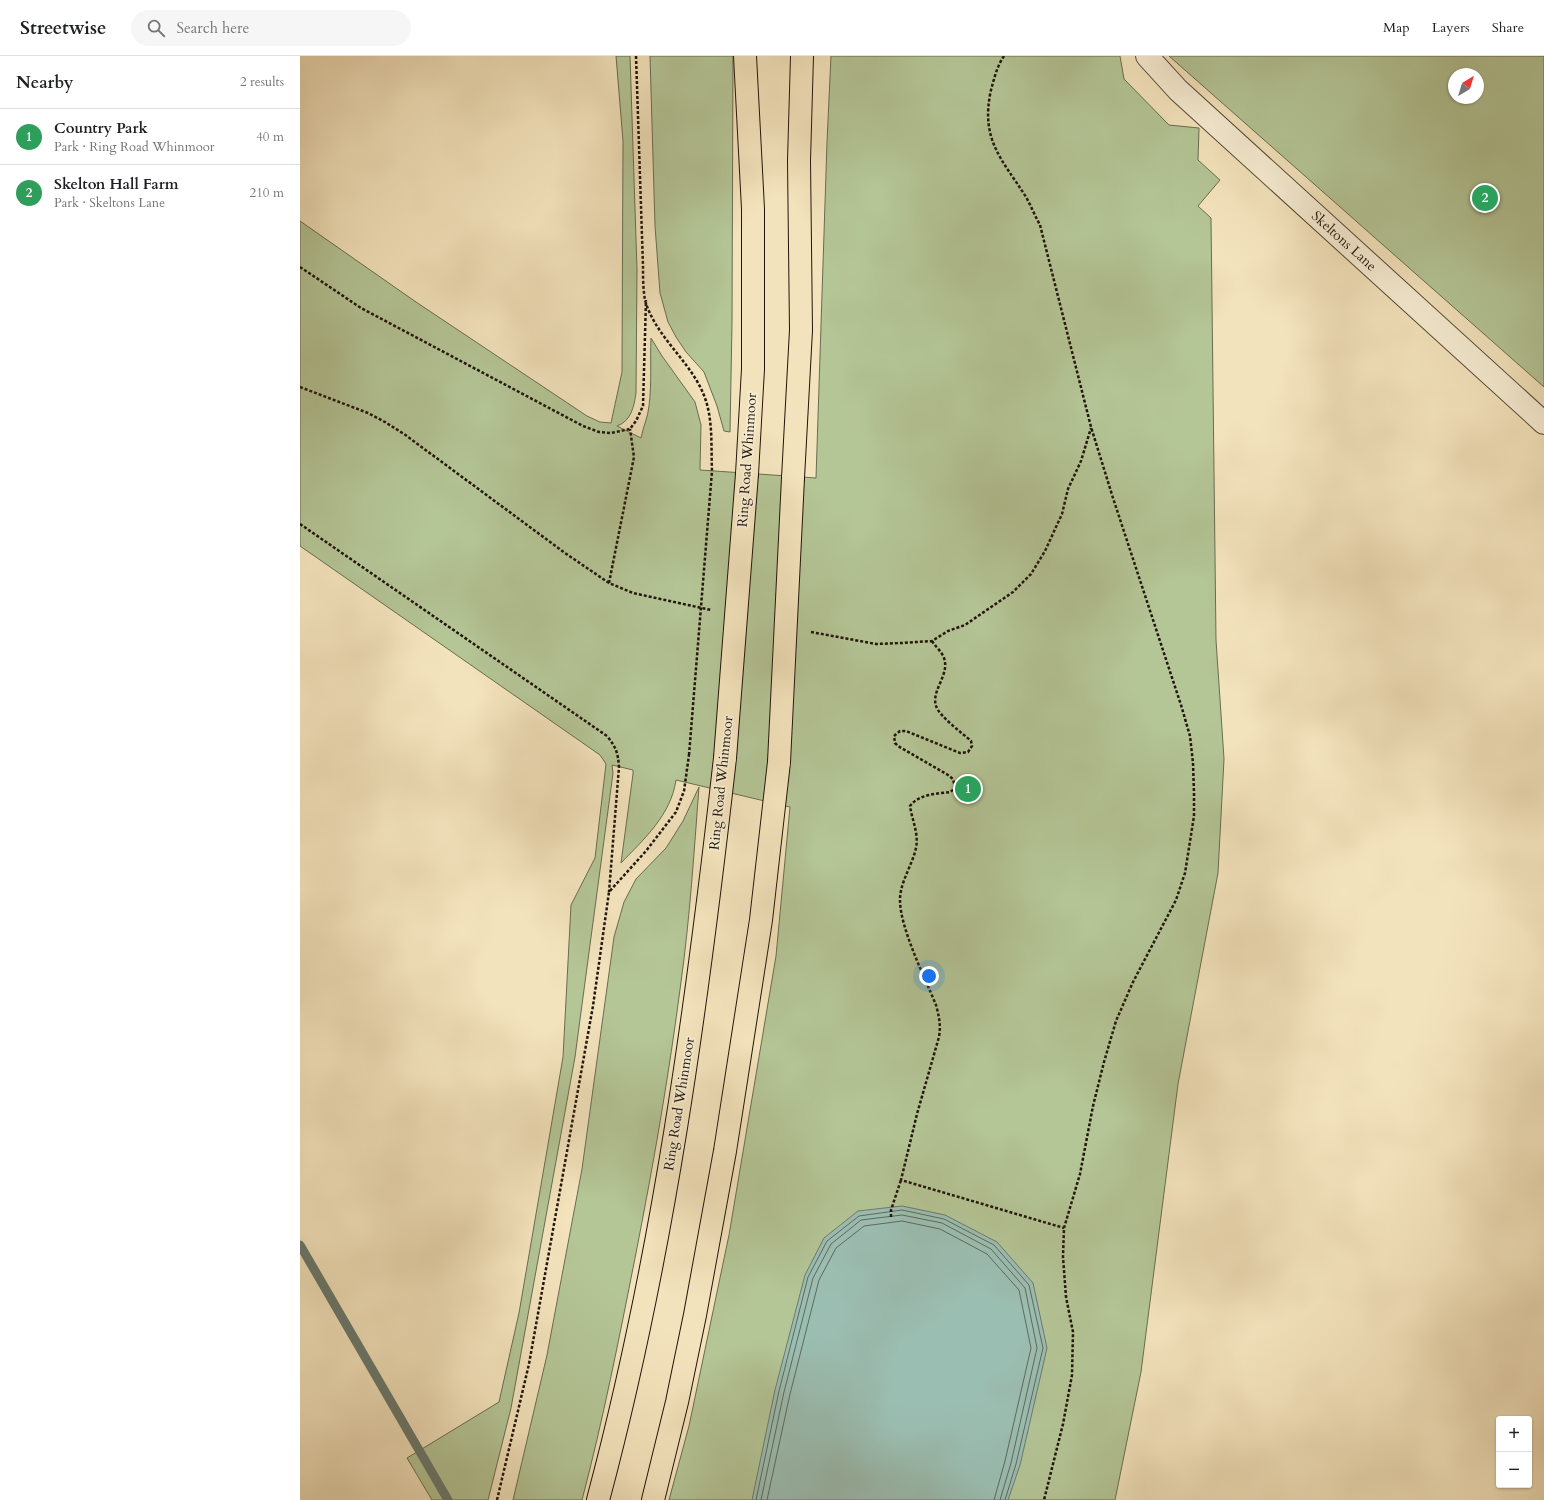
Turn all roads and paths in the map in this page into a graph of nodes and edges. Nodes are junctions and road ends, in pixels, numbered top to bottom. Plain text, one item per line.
1 (636, 56) edge
2 (745, 56) edge
3 (802, 56) edge
4 (1004, 56) edge
5 (1147, 56) edge
6 (300, 267) edge
7 (646, 300) junction
8 (300, 387) edge
9 (1544, 423) edge
10 (1091, 427) junction
11 (630, 429) junction
12 (300, 524) edge
13 (609, 584) junction
14 (714, 611) dead end
15 (810, 631) dead end
16 (932, 641) junction
17 (609, 892) junction
18 (901, 1180) junction
19 (891, 1217) dead end
20 (1064, 1228) junction
21 (497, 1500) edge
22 (598, 1500) edge
23 (653, 1500) edge
24 (1044, 1500) edge

1 - 7 path
2 - 22 highway, Ring Road Whinmoor, bridge
3 - 23 highway, bridge
4 - 10 path
5 - 9 street, Skeltons Lane
6 - 11 path
7 - 11 path
7 - 17 path, bridge
8 - 13 path
10 - 16 path
10 - 20 path
11 - 13 path
12 - 17 path
13 - 14 path
15 - 16 path
16 - 18 path
17 - 21 path
18 - 19 path
18 - 20 path
20 - 24 path

